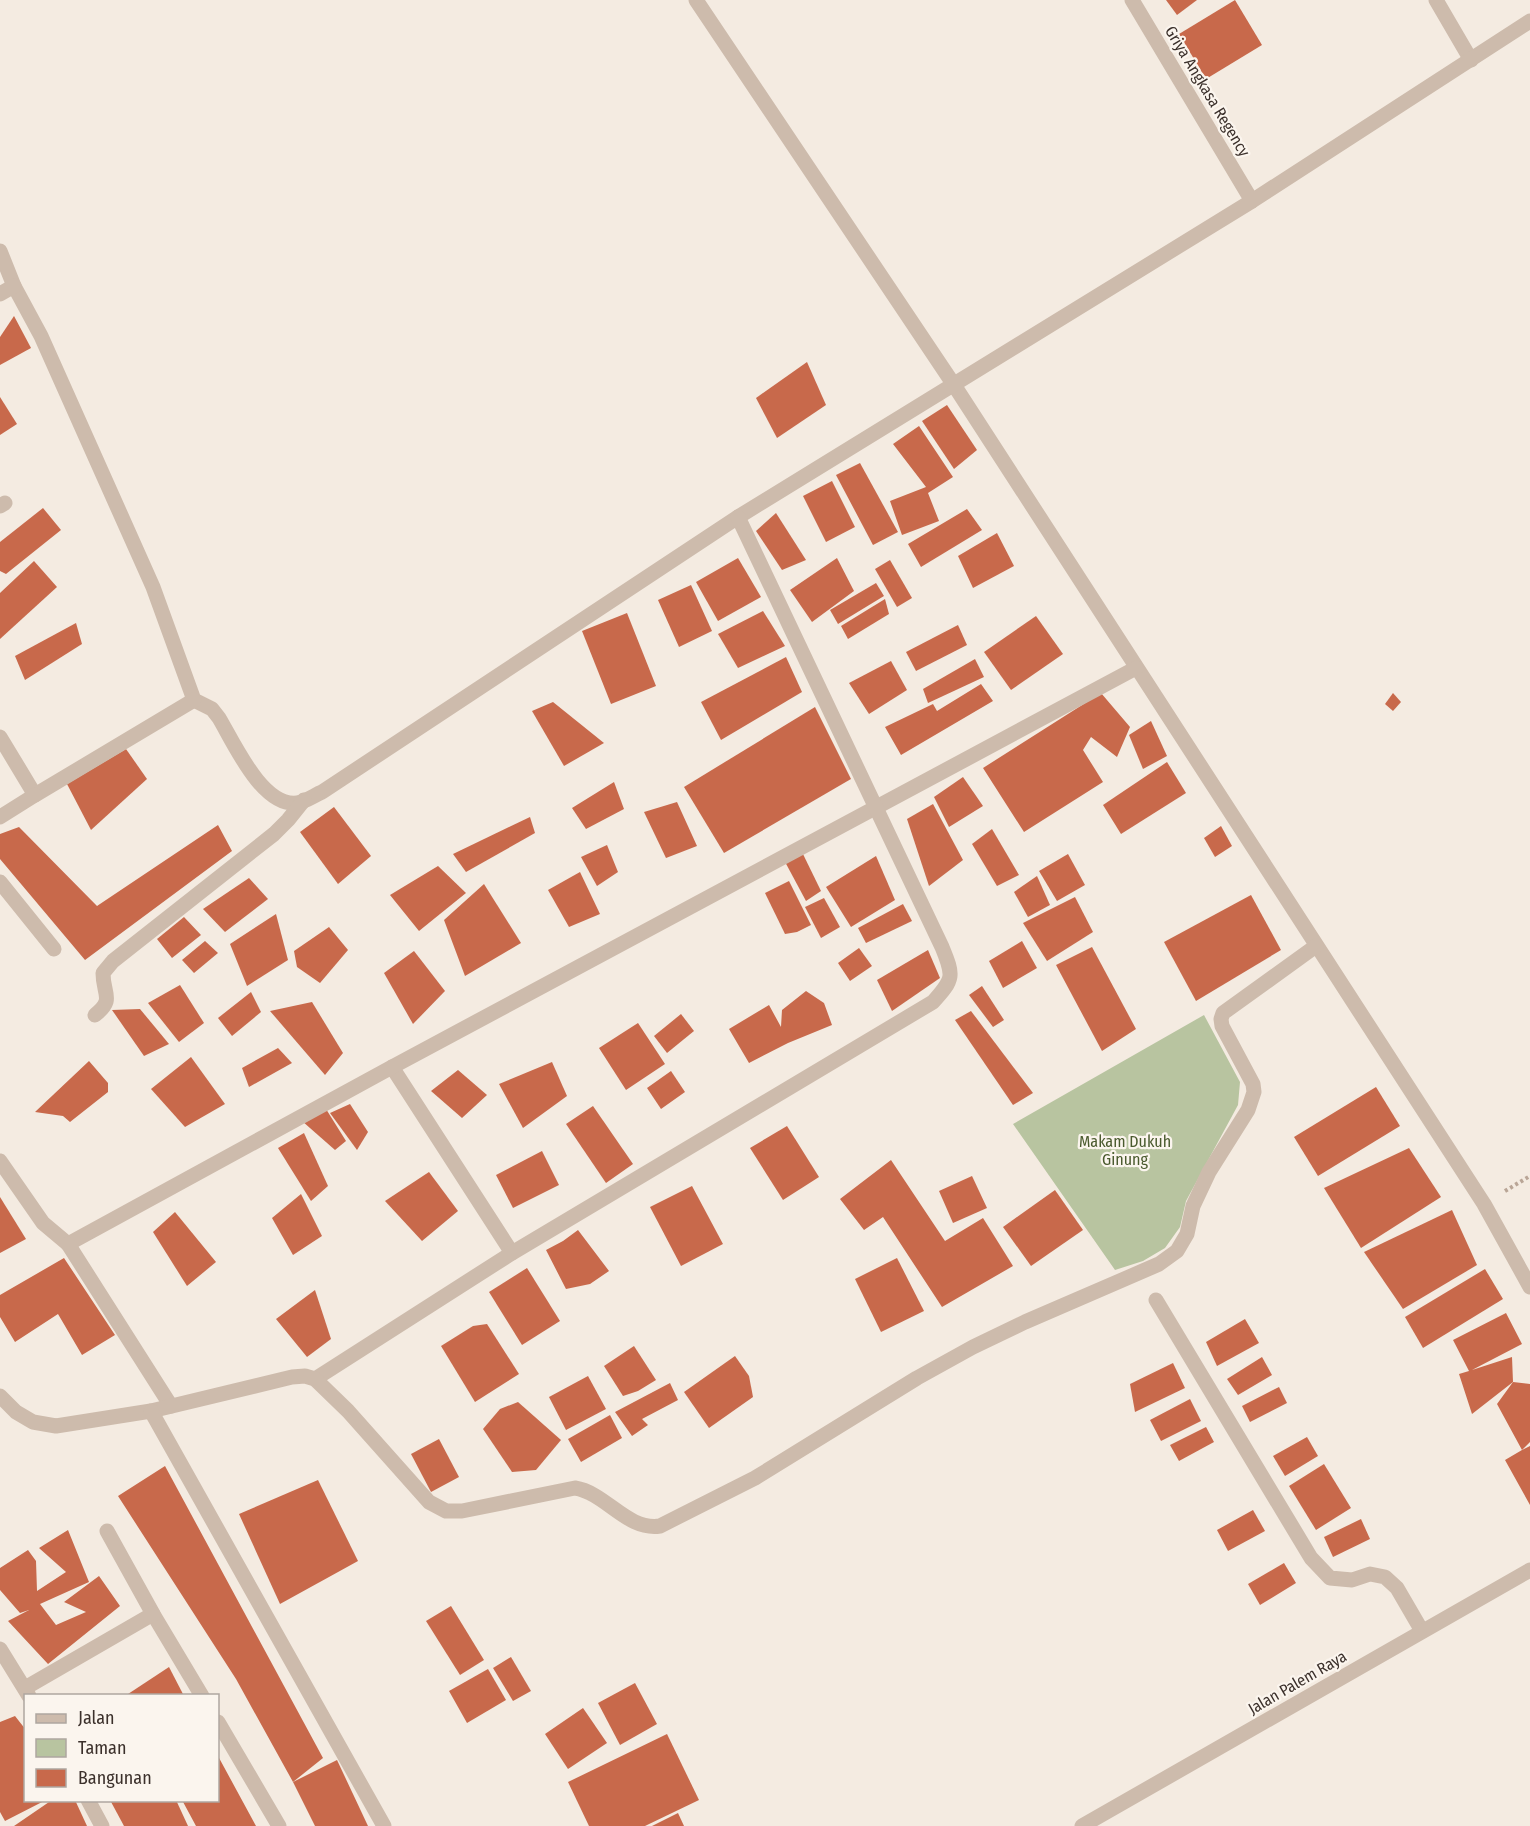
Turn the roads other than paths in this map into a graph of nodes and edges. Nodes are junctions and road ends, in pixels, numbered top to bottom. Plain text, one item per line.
1 (696, 0) edge
2 (1132, 0) edge
3 (1436, 0) edge
4 (1530, 21) edge
5 (1471, 60) junction
6 (1252, 201) junction
7 (0, 251) edge
8 (14, 286) junction
9 (0, 294) edge
10 (954, 385) junction
11 (738, 517) junction
12 (1136, 668) junction
13 (194, 700) junction
14 (0, 738) edge
15 (35, 795) junction
16 (304, 800) junction
17 (876, 806) junction
18 (0, 817) edge
19 (0, 882) edge
20 (1316, 946) junction
21 (54, 949) dead end
22 (95, 1015) dead end
23 (392, 1067) junction
24 (0, 1161) edge
25 (68, 1244) junction
26 (512, 1253) junction
27 (1530, 1287) edge
28 (1156, 1300) dead end
29 (315, 1379) junction
30 (0, 1396) edge
31 (171, 1406) junction
32 (151, 1411) junction
33 (107, 1531) dead end
34 (1530, 1570) edge
35 (153, 1614) junction
36 (1422, 1630) junction
37 (0, 1649) edge
38 (27, 1692) edge
39 (201, 1694) edge
40 (219, 1724) edge
41 (89, 1802) edge
42 (102, 1826) edge
43 (279, 1826) edge
44 (384, 1826) edge
45 (1082, 1826) edge

1 - 10 street
2 - 6 street, Griya Angkasa Regency
3 - 5 street
4 - 5 street
5 - 6 street
6 - 10 street
7 - 8 street
8 - 9 street
8 - 13 street
10 - 11 street
10 - 12 street
11 - 16 street
11 - 17 street
12 - 17 street
12 - 20 street
13 - 15 street
13 - 16 street
14 - 15 street
15 - 18 street
16 - 22 street
17 - 23 street
17 - 26 street
19 - 21 street
20 - 27 street
20 - 29 street
23 - 25 street
23 - 26 street
24 - 25 street
25 - 31 street
26 - 29 street
28 - 36 street
29 - 31 street
30 - 32 street
31 - 32 street
32 - 44 street
33 - 35 street
34 - 36 street, Jalan Palem Raya
35 - 38 street
35 - 39 street
36 - 45 street, Jalan Palem Raya
37 - 38 street
40 - 43 street
41 - 42 street

